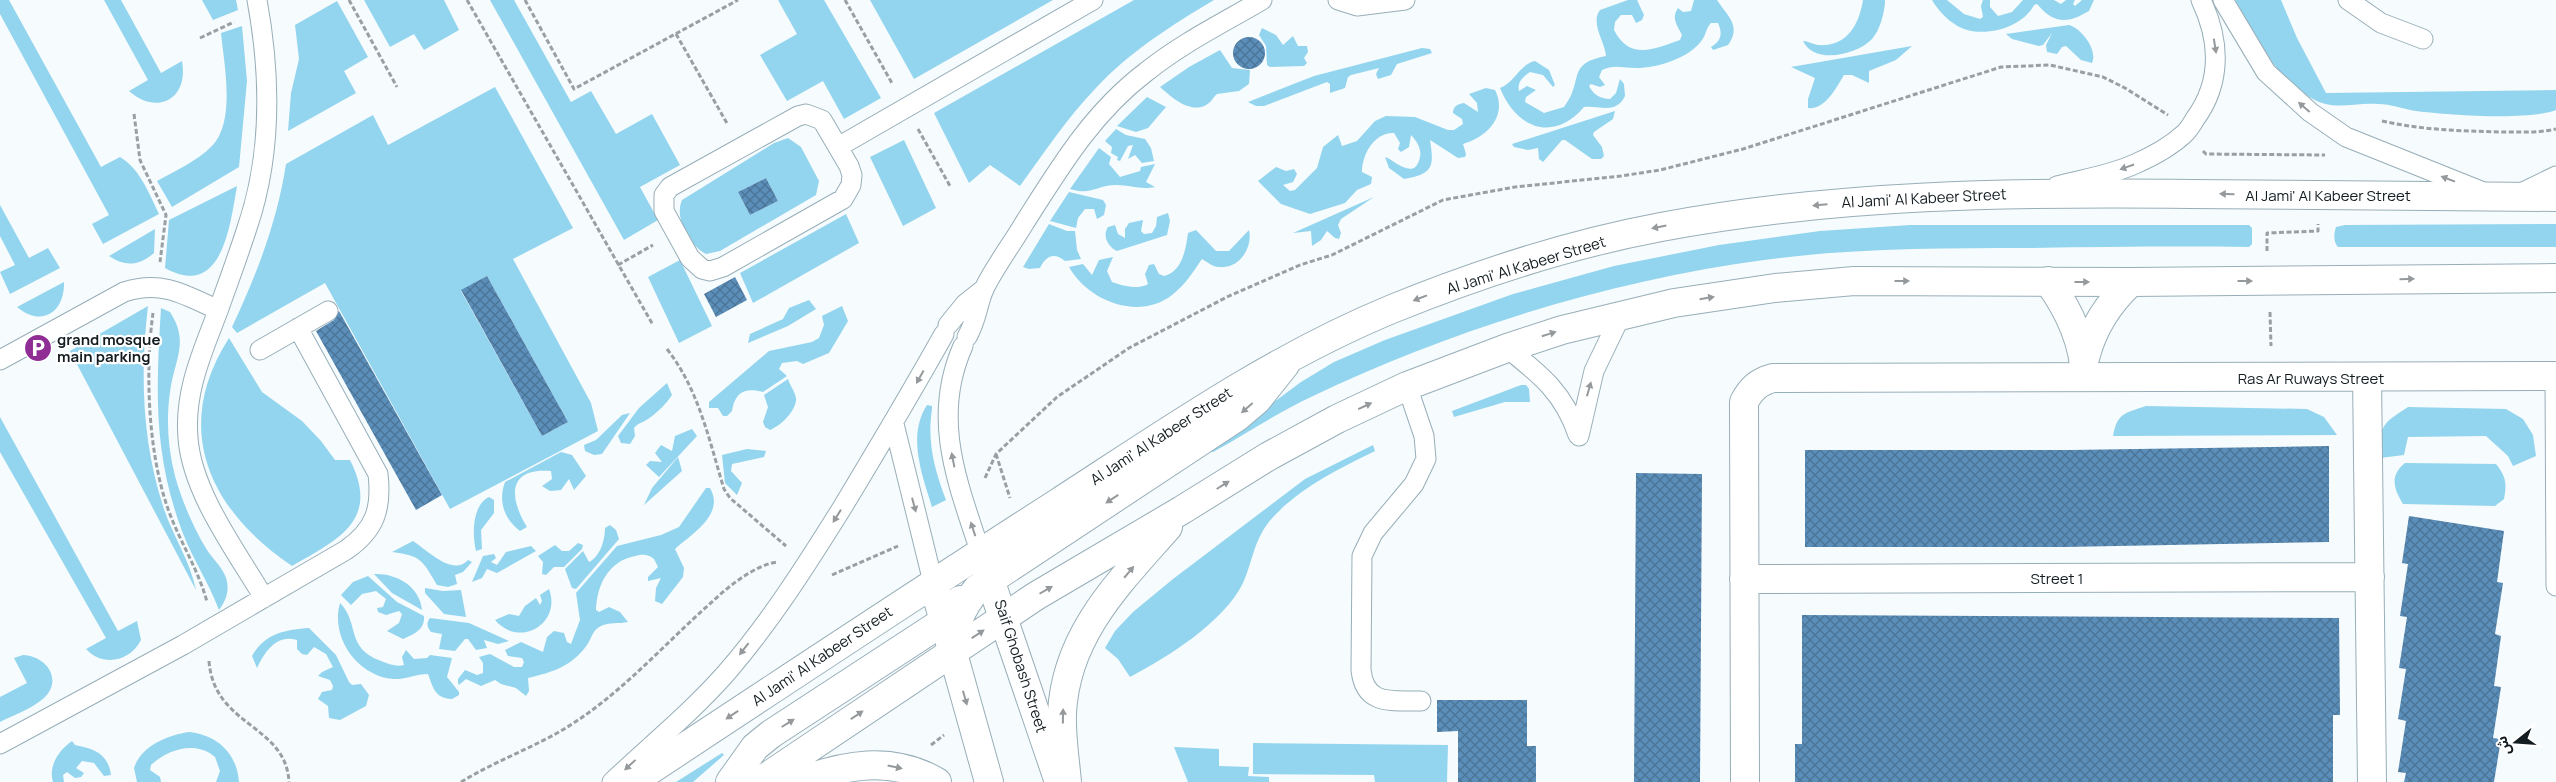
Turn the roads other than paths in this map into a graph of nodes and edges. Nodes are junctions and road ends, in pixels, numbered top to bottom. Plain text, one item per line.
1 (257, 0) edge
2 (1093, 0) edge
3 (1262, 0) edge
4 (1338, 0) edge
5 (1406, 0) edge
6 (2201, 0) edge
7 (2223, 0) edge
8 (2348, 0) edge
9 (2423, 39) dead end
10 (838, 147) junction
11 (2556, 176) edge
12 (2034, 192) junction
13 (2504, 196) junction
14 (2556, 197) edge
15 (2556, 278) edge
16 (2048, 281) junction
17 (2131, 282) junction
18 (984, 289) junction
19 (218, 310) junction
20 (328, 311) dead end
21 (1621, 315) junction
22 (298, 328) junction
23 (1508, 348) junction
24 (260, 350) dead end
25 (1290, 358) junction
26 (0, 360) edge
27 (2084, 367) junction
28 (2556, 376) edge
29 (2367, 377) junction
30 (1407, 386) junction
31 (894, 424) junction
32 (1182, 510) junction
33 (980, 551) junction
34 (2370, 577) junction
35 (991, 578) junction
36 (1744, 579) junction
37 (933, 582) junction
38 (2556, 586) edge
39 (264, 598) junction
40 (1005, 617) junction
41 (944, 621) junction
42 (952, 651) junction
43 (1421, 701) dead end
44 (0, 744) edge
45 (612, 782) edge
46 (632, 782) edge
47 (730, 782) edge
48 (758, 782) edge
49 (796, 782) edge
50 (936, 782) edge
51 (989, 782) edge
52 (1059, 782) edge
53 (1067, 782) edge
54 (1745, 782) edge
55 (2372, 782) edge

1 - 19 lane
2 - 10 lane
3 - 18 lane
4 - 5 lane
6 -> 12 lane
13 -> 7 lane
8 - 9 lane
10 - 10 lane
11 - 13 lane
13 -> 12 main road, Al Jami' Al Kabeer Street
12 -> 25 main road, Al Jami' Al Kabeer Street
13 - 14 main road, Al Jami' Al Kabeer Street
17 -> 15 main road
16 -> 17 main road
21 -> 16 main road
16 - 27 main road
17 - 27 main road
18 -> 31 lane
33 -> 18 lane
19 - 26 lane
19 - 39 lane
20 - 22 lane
23 -> 21 main road
23 -> 21 lane
22 - 24 lane
22 - 39 lane
23 - 30 main road
25 - 33 main road, Al Jami' Al Kabeer Street
25 -> 35 main road
27 - 29 main road, Ras Ar Ruways Street
27 - 36 main road, Ras Ar Ruways Street
28 - 29 main road, Ras Ar Ruways Street
28 - 38 lane
29 - 34 main road
32 -> 30 main road
30 - 43 lane
31 -> 37 lane
31 -> 45 lane
40 -> 32 main road
53 -> 32 main road
33 - 35 main road, Saif Ghobash Street
33 - 37 main road, Al Jami' Al Kabeer Street
33 - 41 main road
34 - 36 main road, Street 1
34 - 55 main road
35 - 40 main road, Saif Ghobash Street
35 - 42 main road
36 - 54 main road, Ras Ar Ruways Street
37 - 41 main road
37 -> 46 main road, Al Jami' Al Kabeer Street
39 - 44 lane
42 -> 40 main road
40 - 52 main road, Saif Ghobash Street
41 - 42 main road
47 -> 41 main road
48 -> 42 main road
42 -> 51 main road
49 -> 50 main road

